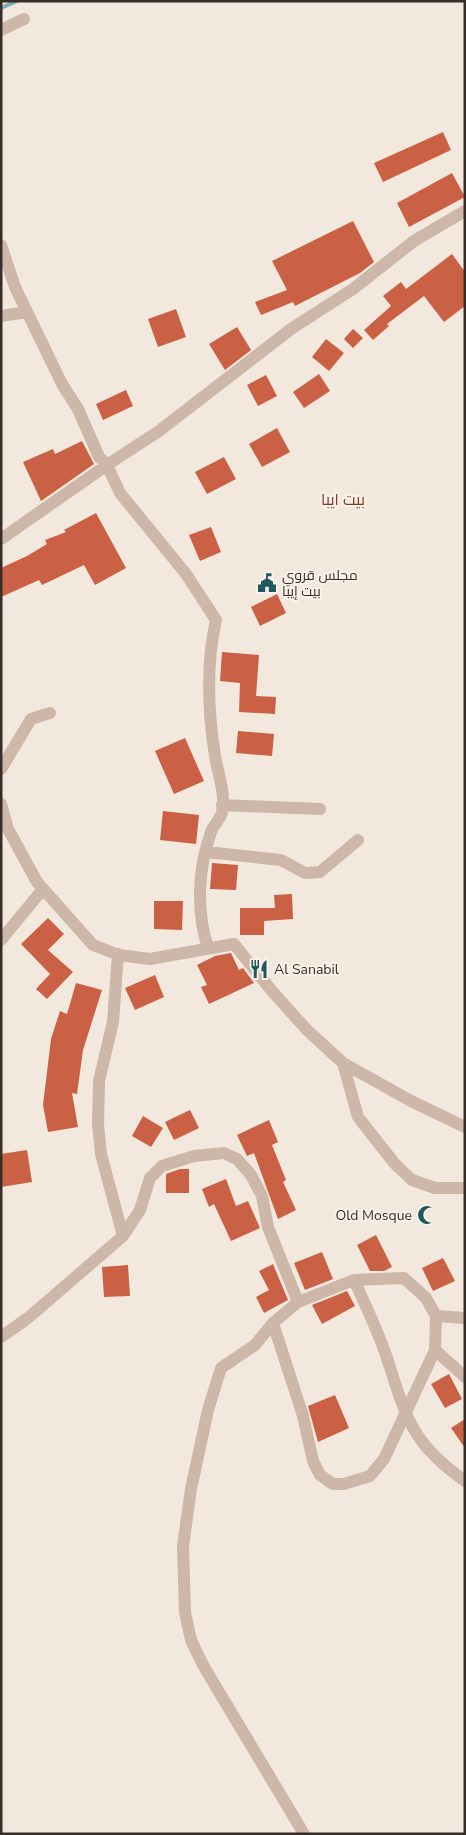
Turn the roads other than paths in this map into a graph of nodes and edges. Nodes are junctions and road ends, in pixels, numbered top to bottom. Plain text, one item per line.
1 (24, 19) dead end
2 (1, 30) edge
3 (465, 211) edge
4 (1, 245) edge
5 (27, 312) junction
6 (1, 316) edge
7 (107, 465) junction
8 (1, 539) edge
9 (50, 713) dead end
10 (1, 769) edge
11 (1, 804) edge
12 (222, 805) junction
13 (320, 809) dead end
14 (358, 840) dead end
15 (206, 852) junction
16 (43, 889) junction
17 (1, 940) edge
18 (208, 948) junction
19 (118, 954) junction
20 (343, 1063) junction
21 (465, 1127) edge
22 (465, 1188) edge
23 (123, 1236) junction
24 (354, 1280) junction
25 (298, 1302) junction
26 (436, 1316) junction
27 (465, 1318) edge
28 (273, 1323) junction
29 (1, 1336) edge
30 (435, 1350) junction
31 (465, 1377) edge
32 (405, 1416) junction
33 (465, 1481) edge
34 (304, 1834) edge

1 - 2 street
3 - 7 street
4 - 5 street
5 - 6 street
5 - 7 street
7 - 8 street
7 - 12 street
9 - 10 street
11 - 16 street
12 - 13 street
12 - 15 street
14 - 15 street
15 - 18 street
16 - 17 street
16 - 19 street
18 - 19 street
18 - 20 street
19 - 23 street
20 - 21 street
20 - 22 street
23 - 25 street
23 - 29 street
24 - 25 street
24 - 26 street
24 - 32 street
25 - 28 street
26 - 27 street
26 - 30 street
28 - 32 street
28 - 34 street
30 - 31 street
30 - 32 street
32 - 33 street

